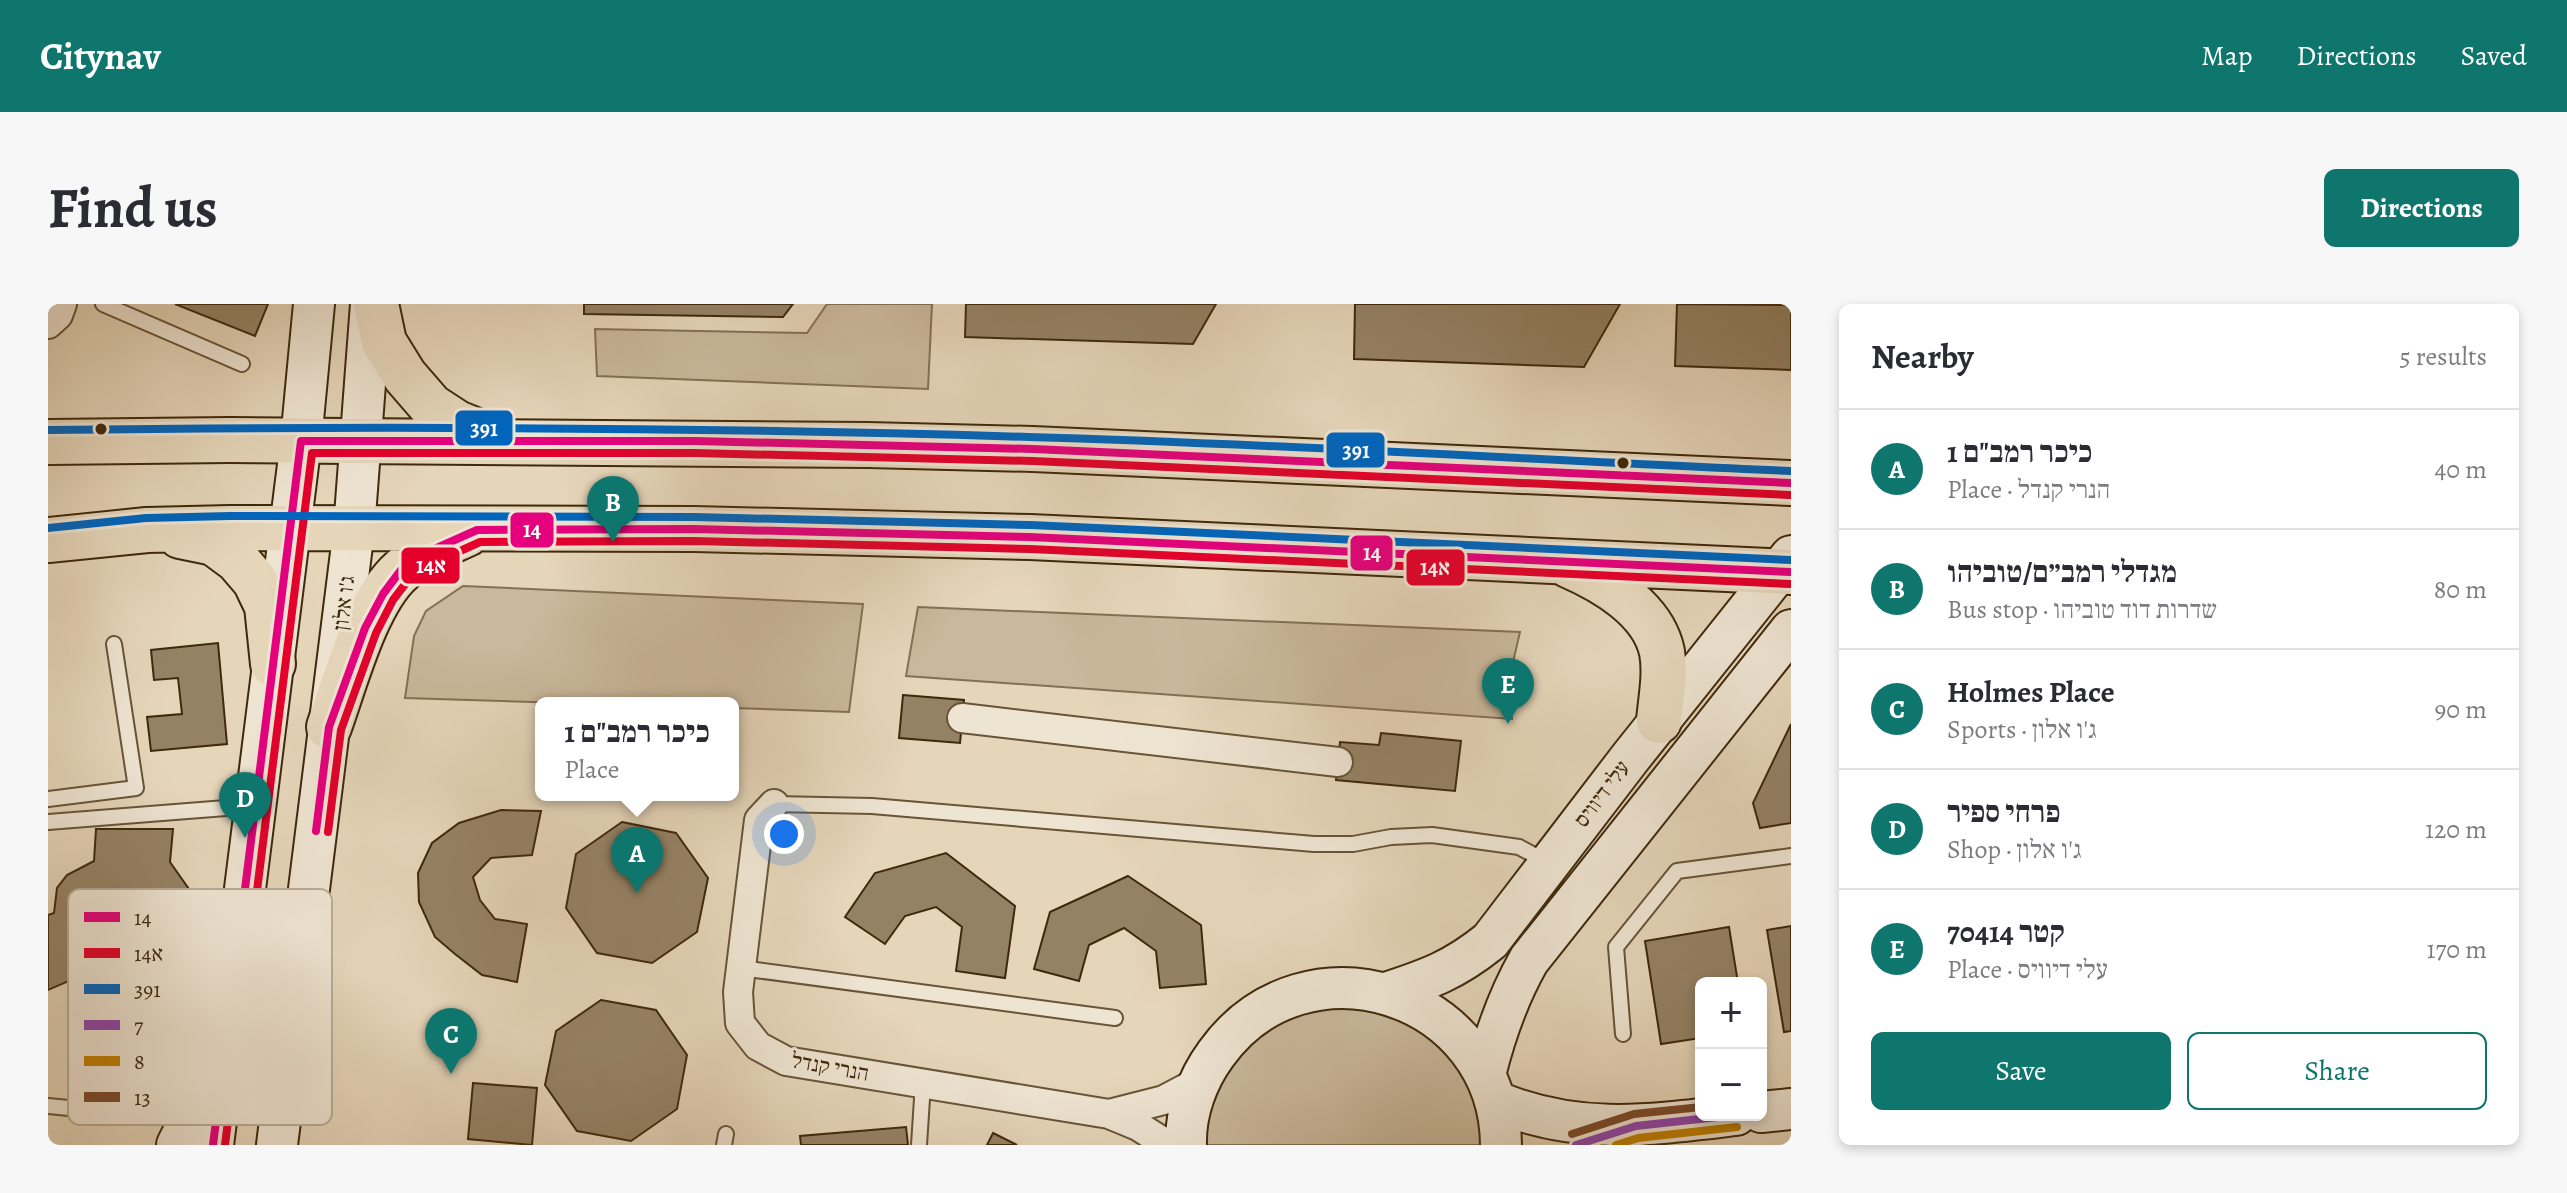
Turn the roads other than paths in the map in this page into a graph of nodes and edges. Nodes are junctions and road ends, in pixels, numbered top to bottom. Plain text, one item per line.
1 (62, 304) edge
2 (103, 304) edge
3 (314, 304) edge
4 (374, 304) edge
5 (48, 324) edge
6 (242, 364) dead end
7 (301, 441) junction
8 (360, 441) junction
9 (48, 442) edge
10 (506, 442) junction
11 (1791, 483) edge
12 (290, 529) junction
13 (354, 529) junction
14 (147, 530) junction
15 (477, 530) junction
16 (48, 540) edge
17 (1559, 561) junction
18 (1787, 567) edge
19 (1791, 630) edge
20 (114, 644) dead end
21 (273, 664) junction
22 (962, 718) dead end
23 (1659, 721) junction
24 (329, 727) junction
25 (1338, 762) dead end
26 (48, 799) edge
27 (774, 804) joint
28 (255, 806) junction
29 (48, 822) edge
30 (1791, 856) edge
31 (1549, 863) junction
32 (245, 889) edge
33 (309, 889) edge
34 (741, 968) junction
35 (1386, 993) junction
36 (1115, 1018) dead end
37 (1623, 1034) dead end
38 (1200, 1081) junction
39 (923, 1083) junction
40 (1490, 1088) junction
41 (48, 1106) edge
42 (68, 1108) edge
43 (1791, 1109) edge
44 (1767, 1111) edge
45 (1109, 1114) junction
46 (1695, 1120) edge
47 (187, 1125) edge
48 (215, 1125) edge
49 (1636, 1126) junction
50 (177, 1145) edge
51 (213, 1145) edge
52 (919, 1145) edge
53 (1168, 1145) edge
54 (1186, 1145) edge
55 (1501, 1145) edge
56 (1576, 1145) edge

1 - 5 street
2 - 6 lane
3 - 7 street
4 - 8 street, ג'ו אלון
4 - 10 highway
7 - 8 highway
7 - 9 highway
7 - 12 street
8 - 10 highway
8 - 13 street, ג'ו אלון
10 - 11 highway
12 - 13 highway
12 - 14 highway
12 - 21 street
13 - 15 highway
13 - 24 street, ג'ו אלון
14 - 16 highway
14 - 21 highway
15 - 17 highway
15 - 24 highway
17 - 18 highway
17 - 23 highway
18 - 23 street, עלי דיוויס
19 - 40 street, עלי דיוויס
20 - 26 lane
21 - 28 street
22 - 25 street
23 - 31 street, עלי דיוויס
24 - 33 street, ג'ו אלון
27 - 31 lane
27 - 34 street, הנרי קנדל
28 - 29 lane
28 - 32 street
30 - 37 lane
31 - 35 street, עלי דיוויס
34 - 36 lane
34 - 39 street, הנרי קנדל
35 - 38 street
35 - 40 street
38 - 45 street, הנרי קנדל
38 - 54 street
39 - 45 street, הנרי קנדל
39 - 52 lane
40 - 49 street
40 - 55 street
41 - 42 lane
43 - 44 street
45 - 53 street, הנרי קנדל
46 - 49 street
47 - 50 street
48 - 51 street
49 - 56 street

